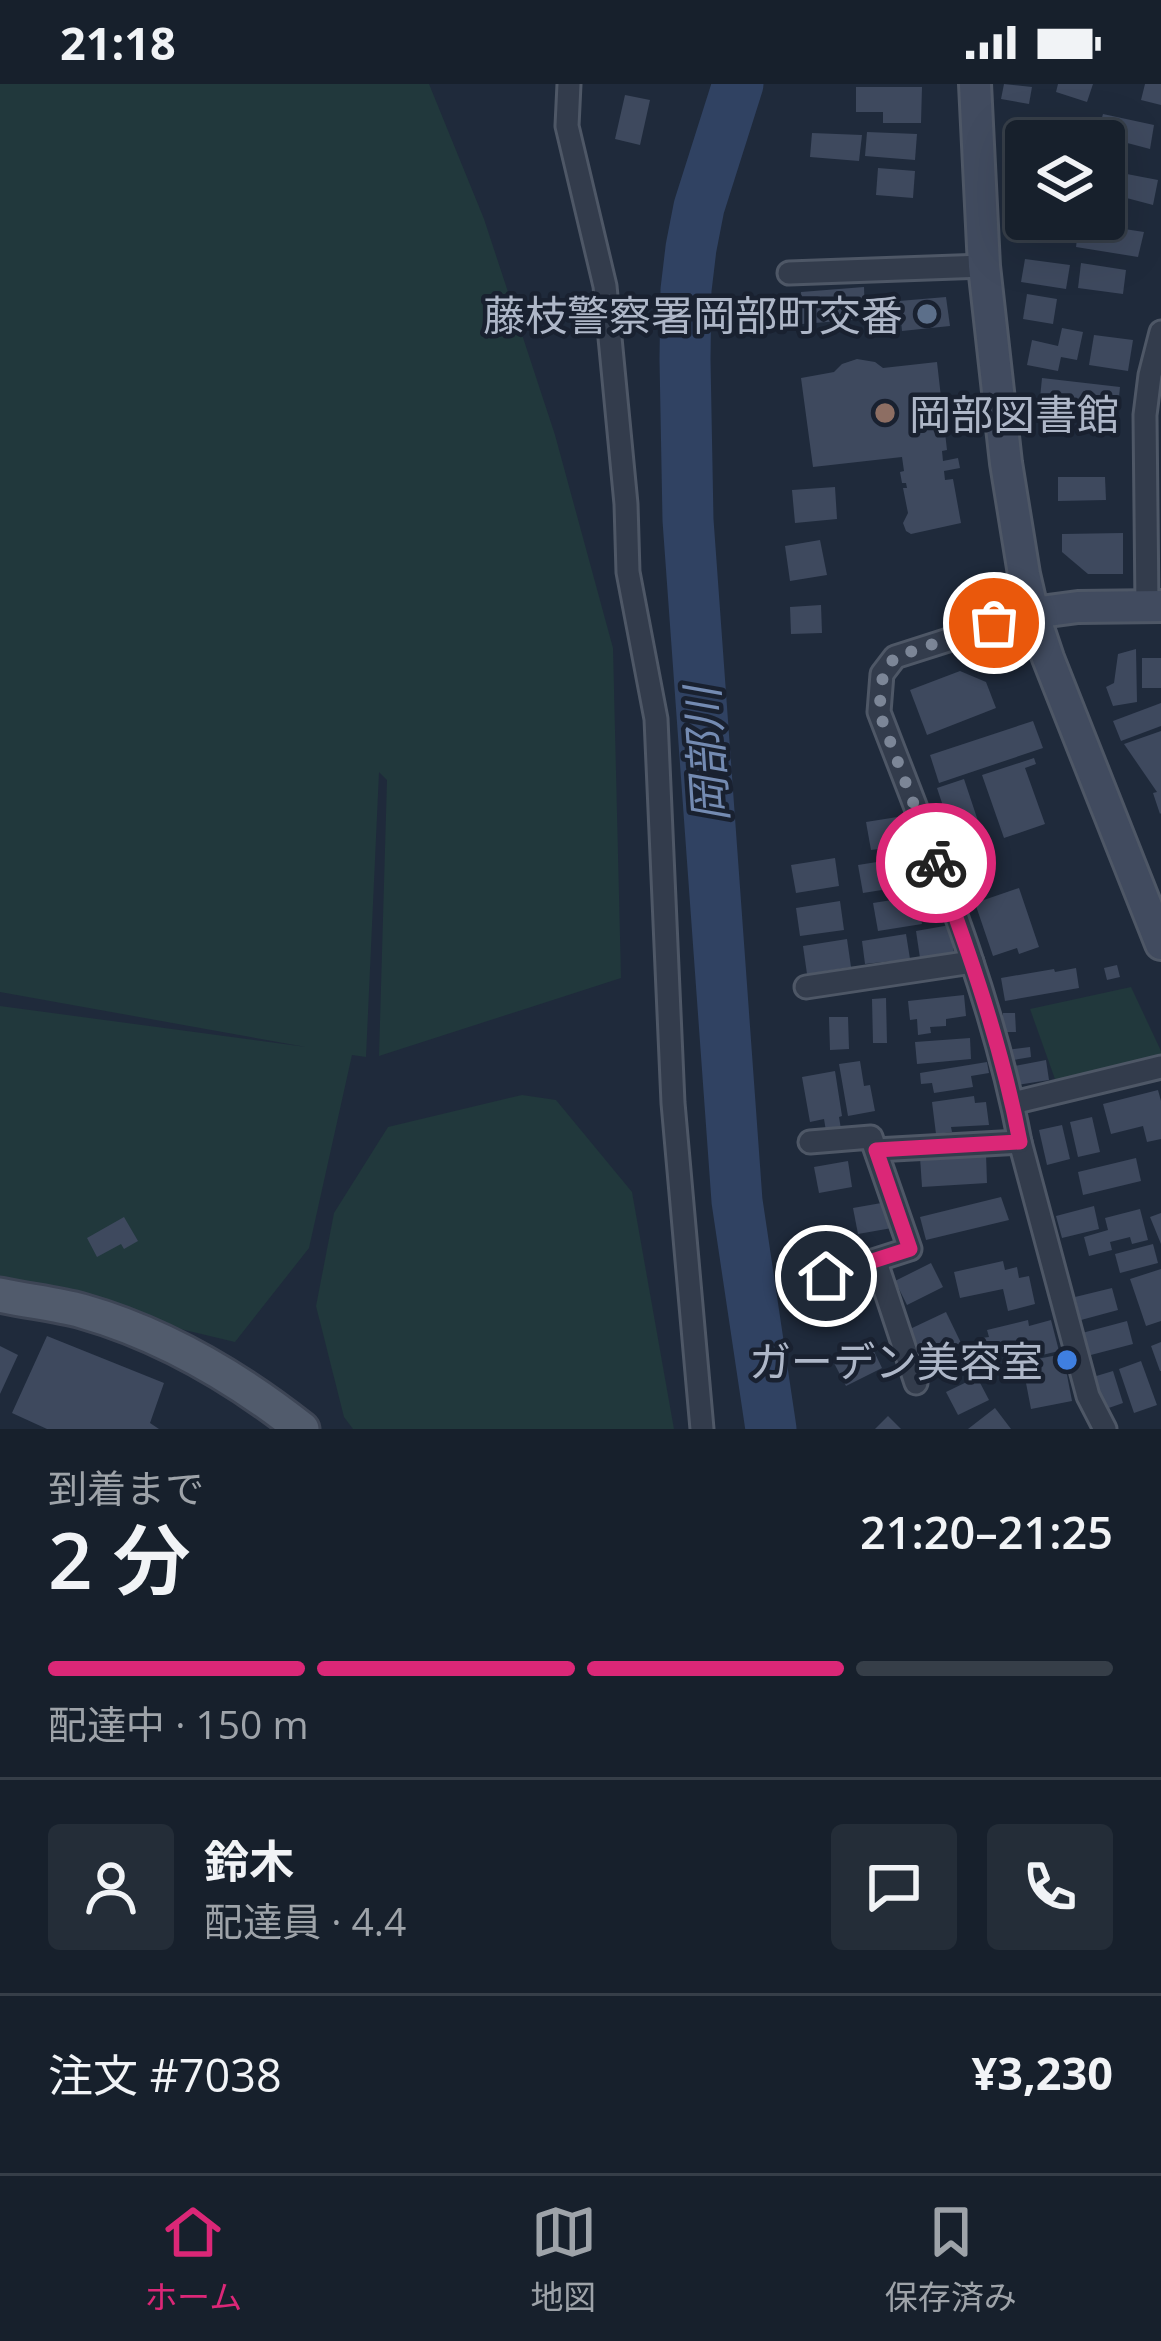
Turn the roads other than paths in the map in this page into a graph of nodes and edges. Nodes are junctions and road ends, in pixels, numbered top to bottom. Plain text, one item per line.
1 (569, 84) edge
2 (975, 84) edge
3 (984, 266) junction
4 (789, 273) dead end
5 (1161, 332) edge
6 (1154, 606) edge
7 (1033, 613) junction
8 (1153, 898) edge
9 (1161, 944) edge
10 (972, 962) junction
11 (806, 988) dead end
12 (1161, 1067) edge
13 (1013, 1103) junction
14 (810, 1142) dead end
15 (1020, 1142) junction
16 (876, 1150) junction
17 (876, 1262) junction
18 (826, 1276) dead end
19 (0, 1295) edge
20 (916, 1384) dead end
21 (302, 1429) edge
22 (703, 1429) edge
23 (1106, 1429) edge

1 - 22 street
2 - 3 main road
3 - 4 street
3 - 7 main road
5 - 6 street
6 - 7 main road
7 - 8 main road
7 - 10 street
8 - 9 main road
10 - 11 street
10 - 13 street
12 - 13 street
13 - 15 street
14 - 16 street
15 - 16 street
15 - 23 street
16 - 17 street
17 - 18 street
17 - 20 street
19 - 21 main road

